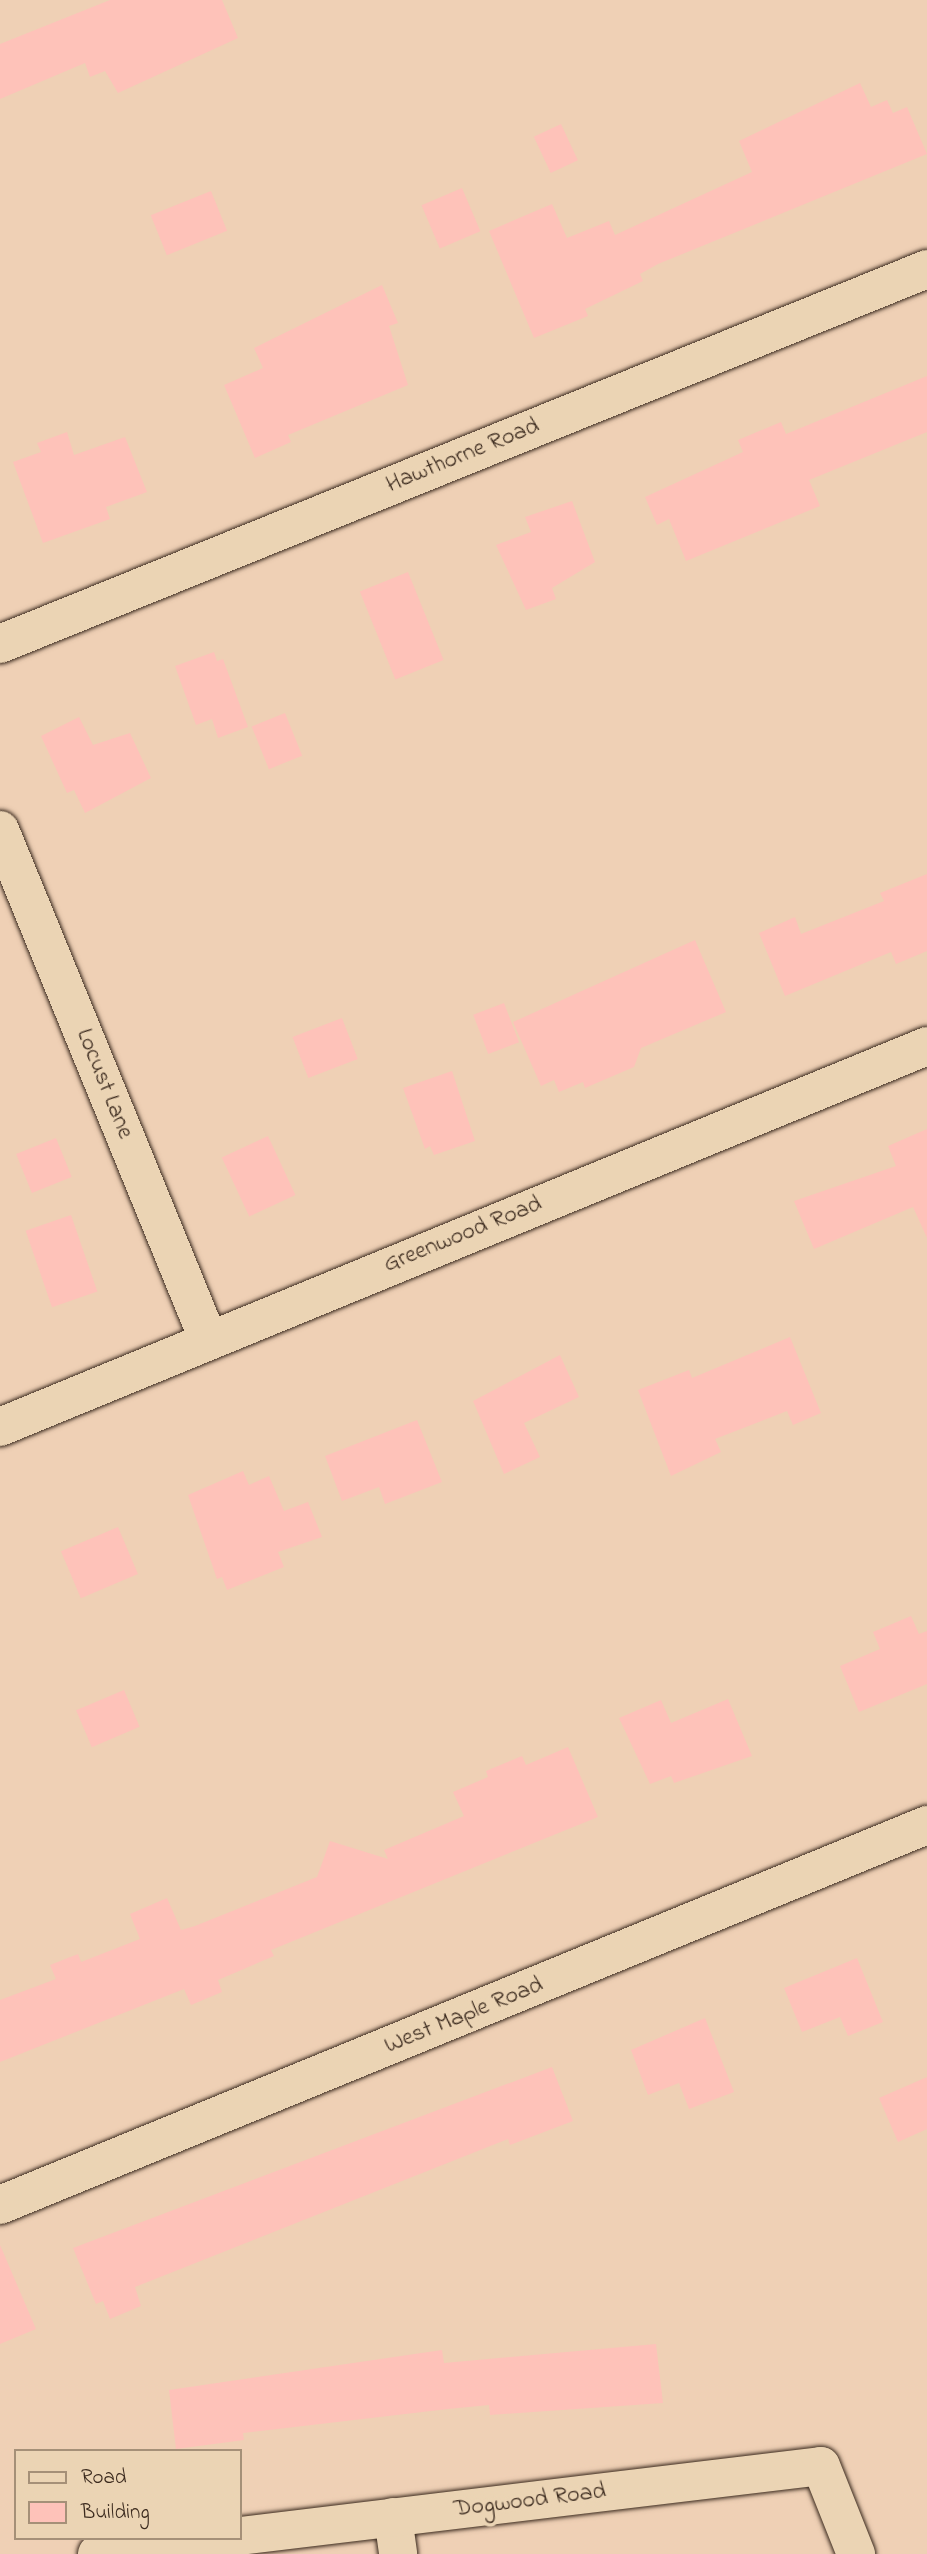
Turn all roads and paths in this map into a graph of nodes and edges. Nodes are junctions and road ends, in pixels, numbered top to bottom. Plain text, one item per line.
1 (927, 269) edge
2 (0, 643) edge
3 (0, 830) edge
4 (927, 1046) edge
5 (208, 1339) junction
6 (0, 1427) edge
7 (927, 1825) edge
8 (0, 2205) edge
9 (242, 2536) edge
10 (396, 2536) edge
11 (209, 2540) edge
12 (97, 2554) edge
13 (856, 2554) edge

1 - 2 street, Hawthorne Road
3 - 5 street, Locust Lane
4 - 5 street, Greenwood Road
5 - 6 street, Greenwood Road
7 - 8 street, West Maple Road
9 - 10 street, Dogwood Road
10 - 13 street, Dogwood Road
11 - 12 street

